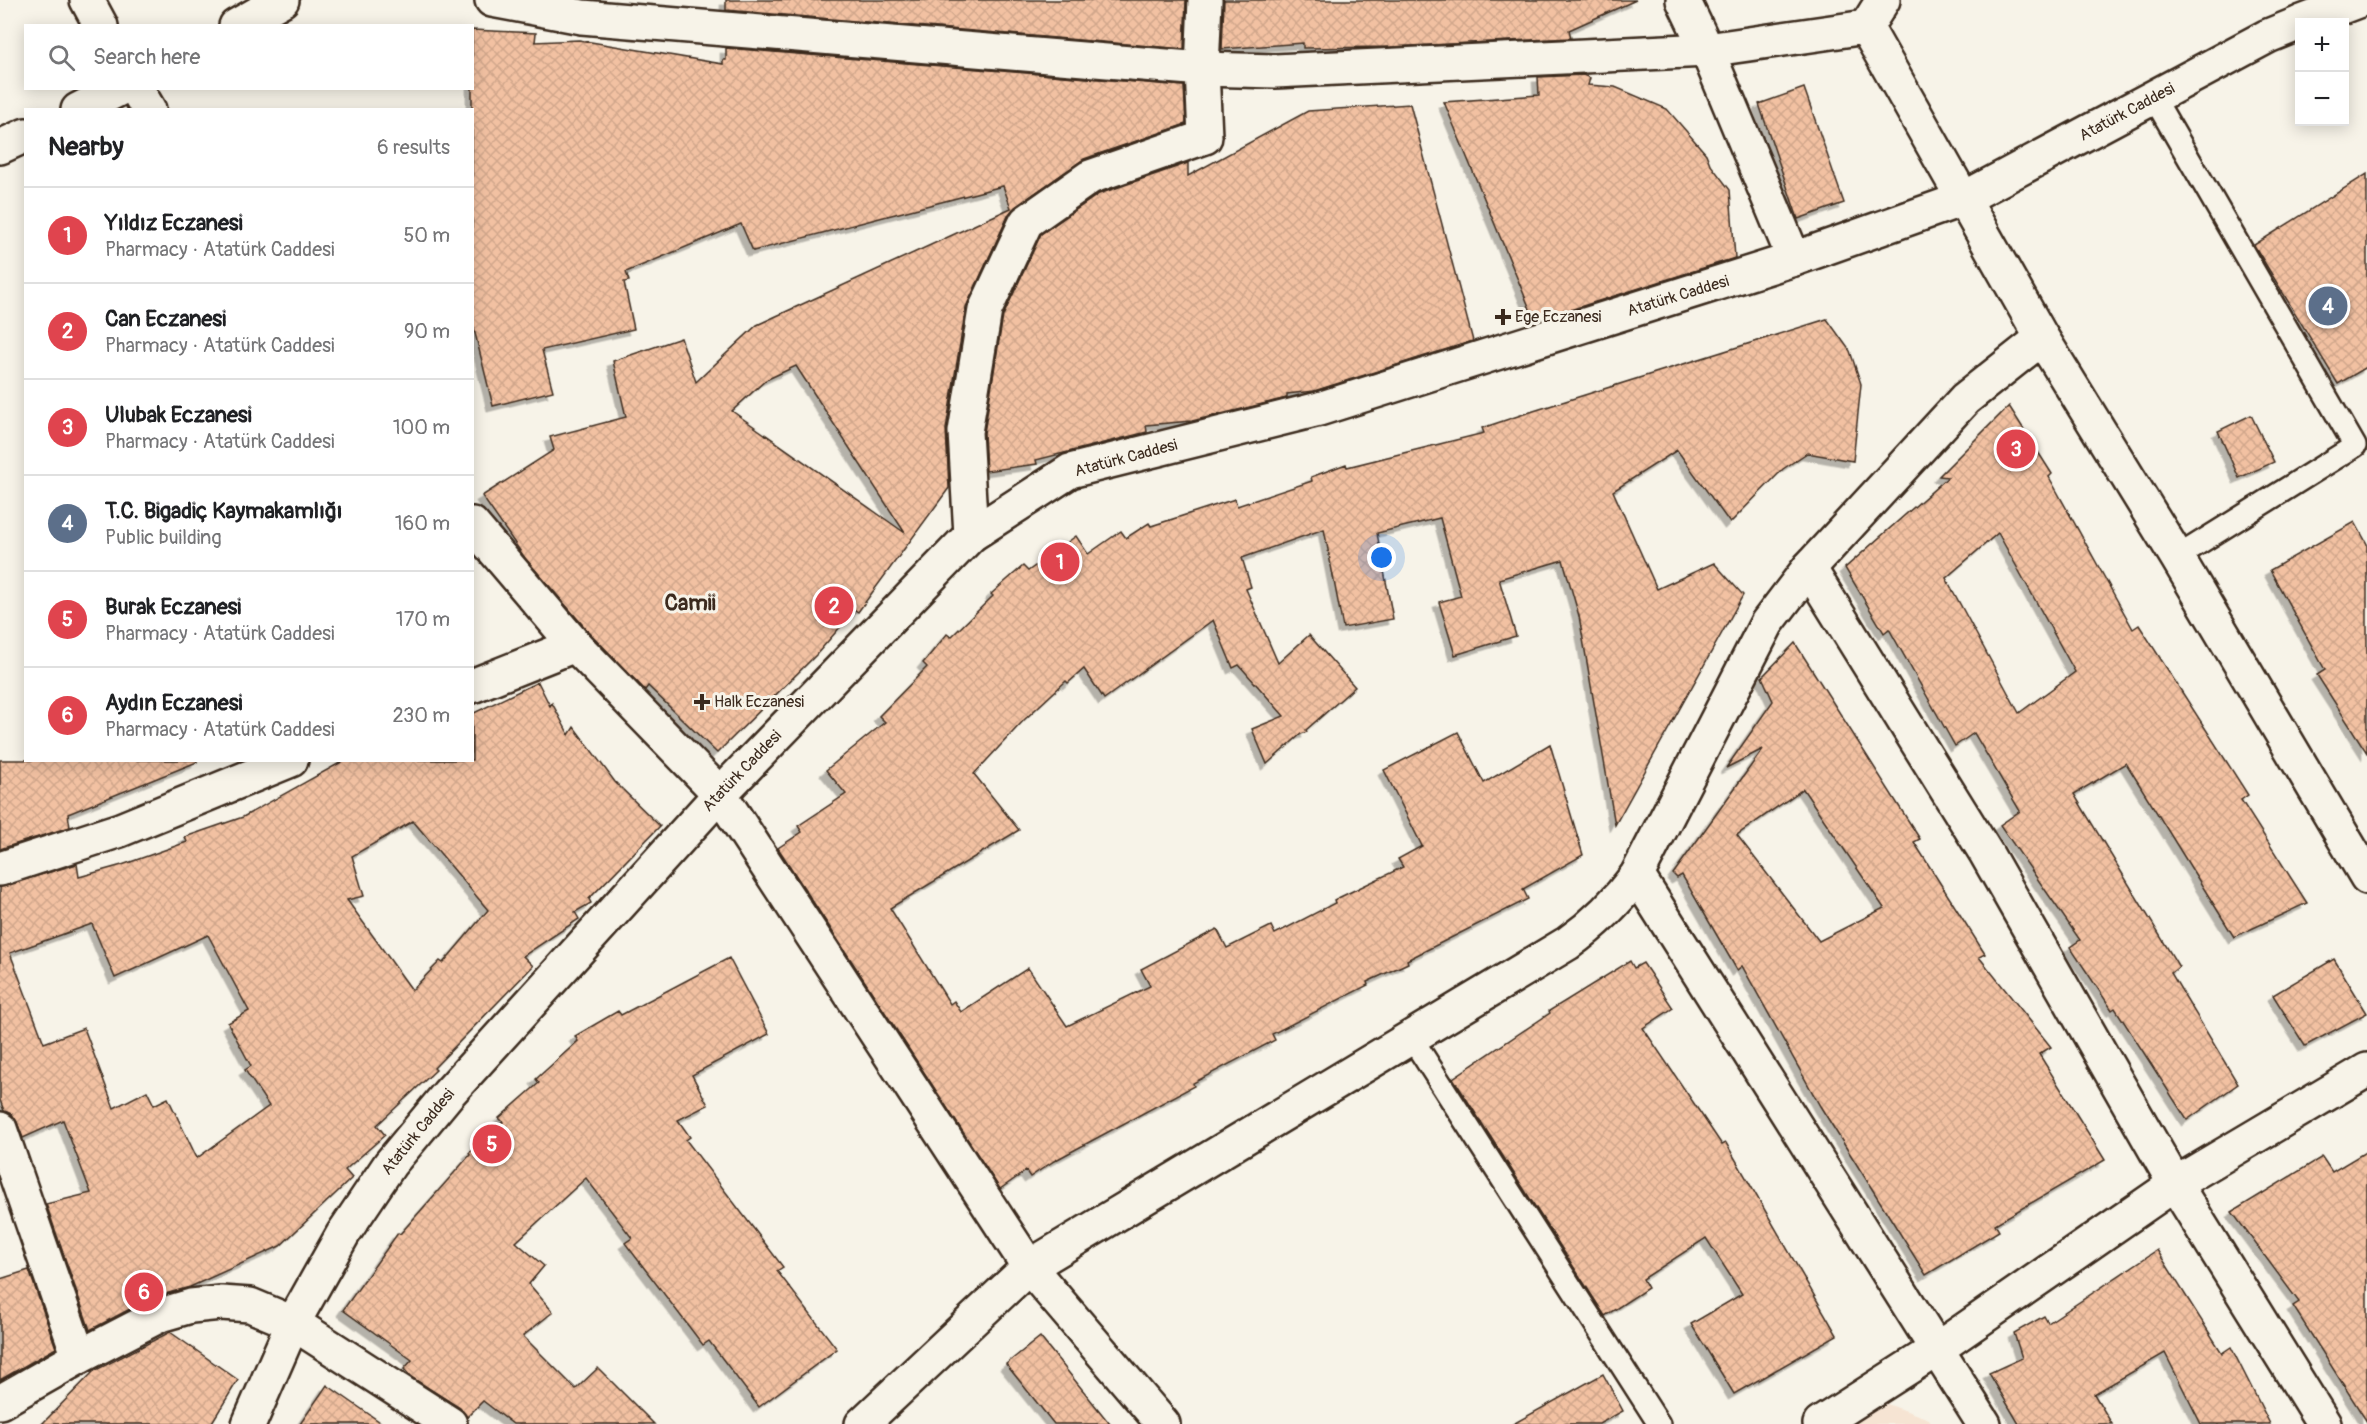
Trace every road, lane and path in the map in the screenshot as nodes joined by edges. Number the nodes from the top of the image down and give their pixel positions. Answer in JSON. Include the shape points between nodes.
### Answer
{"nodes":[{"id":1,"x":87,"y":0,"type":"edge"},
{"id":2,"x":282,"y":0,"type":"edge"},
{"id":3,"x":492,"y":0,"type":"edge"},
{"id":4,"x":1205,"y":0,"type":"edge"},
{"id":5,"x":1683,"y":0,"type":"edge"},
{"id":6,"x":1883,"y":0,"type":"edge"},
{"id":7,"x":2360,"y":0,"type":"edge"},
{"id":8,"x":2314,"y":18,"type":"edge"},
{"id":9,"x":100,"y":24,"type":"edge"},
{"id":10,"x":240,"y":24,"type":"edge"},
{"id":11,"x":2295,"y":25,"type":"edge"},
{"id":12,"x":1866,"y":27,"type":"junction"},
{"id":13,"x":1707,"y":50,"type":"junction"},
{"id":14,"x":1202,"y":69,"type":"junction"},
{"id":15,"x":117,"y":90,"type":"edge"},
{"id":16,"x":137,"y":90,"type":"edge"},
{"id":17,"x":2154,"y":98,"type":"junction"},
{"id":18,"x":82,"y":108,"type":"edge"},
{"id":19,"x":148,"y":108,"type":"edge"},
{"id":20,"x":24,"y":136,"type":"edge"},
{"id":21,"x":0,"y":147,"type":"edge"},
{"id":22,"x":1963,"y":199,"type":"junction"},
{"id":23,"x":1794,"y":260,"type":"junction"},
{"id":24,"x":2042,"y":338,"type":"junction"},
{"id":25,"x":474,"y":526,"type":"edge"},
{"id":26,"x":971,"y":535,"type":"junction"},
{"id":27,"x":2177,"y":556,"type":"junction"},
{"id":28,"x":1809,"y":568,"type":"junction"},
{"id":29,"x":575,"y":645,"type":"junction"},
{"id":30,"x":474,"y":685,"type":"edge"},
{"id":31,"x":286,"y":762,"type":"edge"},
{"id":32,"x":720,"y":794,"type":"junction"},
{"id":33,"x":0,"y":869,"type":"edge"},
{"id":34,"x":1637,"y":875,"type":"junction"},
{"id":35,"x":2367,"y":877,"type":"edge"},
{"id":36,"x":1411,"y":1037,"type":"junction"},
{"id":37,"x":2367,"y":1070,"type":"edge"},
{"id":38,"x":0,"y":1129,"type":"edge"},
{"id":39,"x":2175,"y":1184,"type":"junction"},
{"id":40,"x":1029,"y":1267,"type":"junction"},
{"id":41,"x":294,"y":1323,"type":"junction"},
{"id":42,"x":1937,"y":1349,"type":"junction"},
{"id":43,"x":79,"y":1357,"type":"junction"},
{"id":44,"x":0,"y":1402,"type":"edge"},
{"id":45,"x":249,"y":1424,"type":"edge"},
{"id":46,"x":450,"y":1424,"type":"edge"},
{"id":47,"x":862,"y":1424,"type":"edge"},
{"id":48,"x":1163,"y":1424,"type":"edge"},
{"id":49,"x":1659,"y":1424,"type":"edge"},
{"id":50,"x":1820,"y":1424,"type":"edge"},
{"id":51,"x":1984,"y":1424,"type":"edge"},
{"id":52,"x":2324,"y":1424,"type":"edge"}],
"edges":[{"from":1,"to":9,"type":"street"},
{"from":2,"to":10,"type":"street"},
{"from":3,"to":14,"type":"street","via":[[582,17]]},
{"from":4,"to":14,"type":"street"},
{"from":5,"to":13,"type":"street"},
{"from":6,"to":12,"type":"street"},
{"from":7,"to":8,"type":"street","name":"Atatürk Caddesi"},
{"from":11,"to":17,"type":"street","name":"Atatürk Caddesi"},
{"from":12,"to":13,"type":"street"},
{"from":12,"to":22,"type":"street"},
{"from":13,"to":14,"type":"street","via":[[1275,71]]},
{"from":13,"to":23,"type":"street"},
{"from":14,"to":26,"type":"street","via":[[1205,137],[1090,177],[1026,222],[985,310],[965,432]]},
{"from":15,"to":18,"type":"street"},
{"from":16,"to":19,"type":"street"},
{"from":17,"to":22,"type":"street","name":"Atatürk Caddesi"},
{"from":17,"to":27,"type":"lane","via":[[2355,446]]},
{"from":20,"to":21,"type":"street"},
{"from":22,"to":23,"type":"street","name":"Atatürk Caddesi"},
{"from":22,"to":24,"type":"street"},
{"from":23,"to":26,"type":"street","name":"Atatürk Caddesi","via":[[1319,409],[1070,471]]},
{"from":24,"to":27,"type":"street"},
{"from":24,"to":28,"type":"street","via":[[1965,399]]},
{"from":25,"to":29,"type":"street"},
{"from":26,"to":32,"type":"street","name":"Atatürk Caddesi"},
{"from":27,"to":35,"type":"street"},
{"from":28,"to":34,"type":"street","via":[[1767,624]]},
{"from":28,"to":39,"type":"street","via":[[1986,853]]},
{"from":29,"to":30,"type":"street"},
{"from":29,"to":32,"type":"street"},
{"from":31,"to":33,"type":"street","via":[[120,830]]},
{"from":32,"to":40,"type":"street"},
{"from":32,"to":41,"type":"street","name":"Atatürk Caddesi","via":[[448,1094],[390,1164],[343,1234]]},
{"from":34,"to":36,"type":"street","via":[[1616,903],[1586,931]]},
{"from":34,"to":42,"type":"street"},
{"from":36,"to":40,"type":"street"},
{"from":36,"to":49,"type":"lane"},
{"from":37,"to":39,"type":"street"},
{"from":38,"to":43,"type":"street"},
{"from":39,"to":42,"type":"street"},
{"from":39,"to":52,"type":"street"},
{"from":40,"to":47,"type":"street"},
{"from":40,"to":48,"type":"street"},
{"from":41,"to":43,"type":"street","via":[[250,1305],[191,1306],[160,1315]]},
{"from":41,"to":45,"type":"street","name":"Atatürk Caddesi"},
{"from":41,"to":46,"type":"street"},
{"from":42,"to":50,"type":"street"},
{"from":42,"to":51,"type":"street"},
{"from":43,"to":44,"type":"street"}]}
